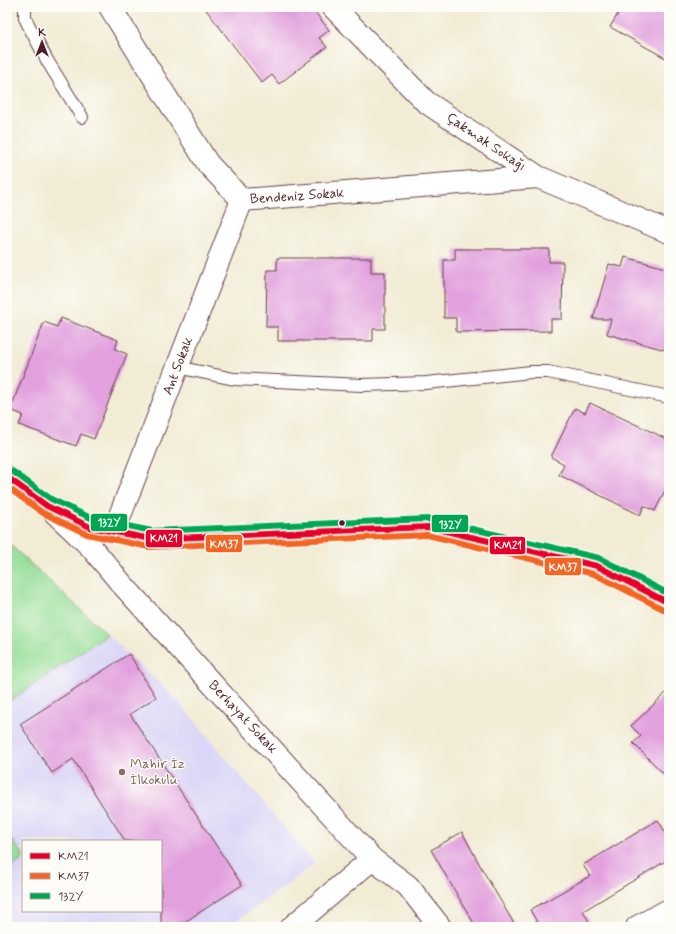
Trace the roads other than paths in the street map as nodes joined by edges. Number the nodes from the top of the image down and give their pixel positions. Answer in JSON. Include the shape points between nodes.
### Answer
{"nodes":[{"id":1,"x":25,"y":7,"type":"edge"},
{"id":2,"x":110,"y":7,"type":"edge"},
{"id":3,"x":333,"y":7,"type":"edge"},
{"id":4,"x":82,"y":117,"type":"dead end"},
{"id":5,"x":538,"y":177,"type":"junction"},
{"id":6,"x":242,"y":200,"type":"junction"},
{"id":7,"x":669,"y":232,"type":"edge"},
{"id":8,"x":177,"y":367,"type":"junction"},
{"id":9,"x":669,"y":396,"type":"edge"},
{"id":10,"x":7,"y":477,"type":"edge"},
{"id":11,"x":47,"y":506,"type":"junction"},
{"id":12,"x":114,"y":531,"type":"junction"},
{"id":13,"x":669,"y":603,"type":"edge"},
{"id":14,"x":372,"y":858,"type":"junction"},
{"id":15,"x":669,"y":910,"type":"edge"},
{"id":16,"x":292,"y":927,"type":"edge"},
{"id":17,"x":440,"y":927,"type":"edge"},
{"id":18,"x":637,"y":927,"type":"edge"}],
"edges":[{"from":1,"to":4,"type":"lane","via":[[25,18],[29,26]]},
{"from":2,"to":6,"type":"street","name":"Bendeniz Sokak","via":[[208,164]]},
{"from":3,"to":5,"type":"street","name":"Çakmak Sokağı","via":[[426,102]]},
{"from":5,"to":6,"type":"street","name":"Bendeniz Sokak"},
{"from":5,"to":7,"type":"street","name":"Çakmak Sokağı"},
{"from":6,"to":8,"type":"street","name":"Ant Sokak"},
{"from":8,"to":9,"type":"lane","via":[[234,379],[362,385],[426,383],[548,372]]},
{"from":8,"to":12,"type":"street","name":"Ant Sokak"},
{"from":10,"to":11,"type":"street"},
{"from":11,"to":12,"type":"street","via":[[90,527]]},
{"from":11,"to":14,"type":"street","name":"Berhayat Sokak","via":[[91,547]]},
{"from":12,"to":13,"type":"street","via":[[151,539],[428,527],[597,566]]},
{"from":14,"to":16,"type":"street"},
{"from":14,"to":17,"type":"street","name":"Berhayat Sokak","via":[[408,886]]},
{"from":15,"to":18,"type":"street"}]}
